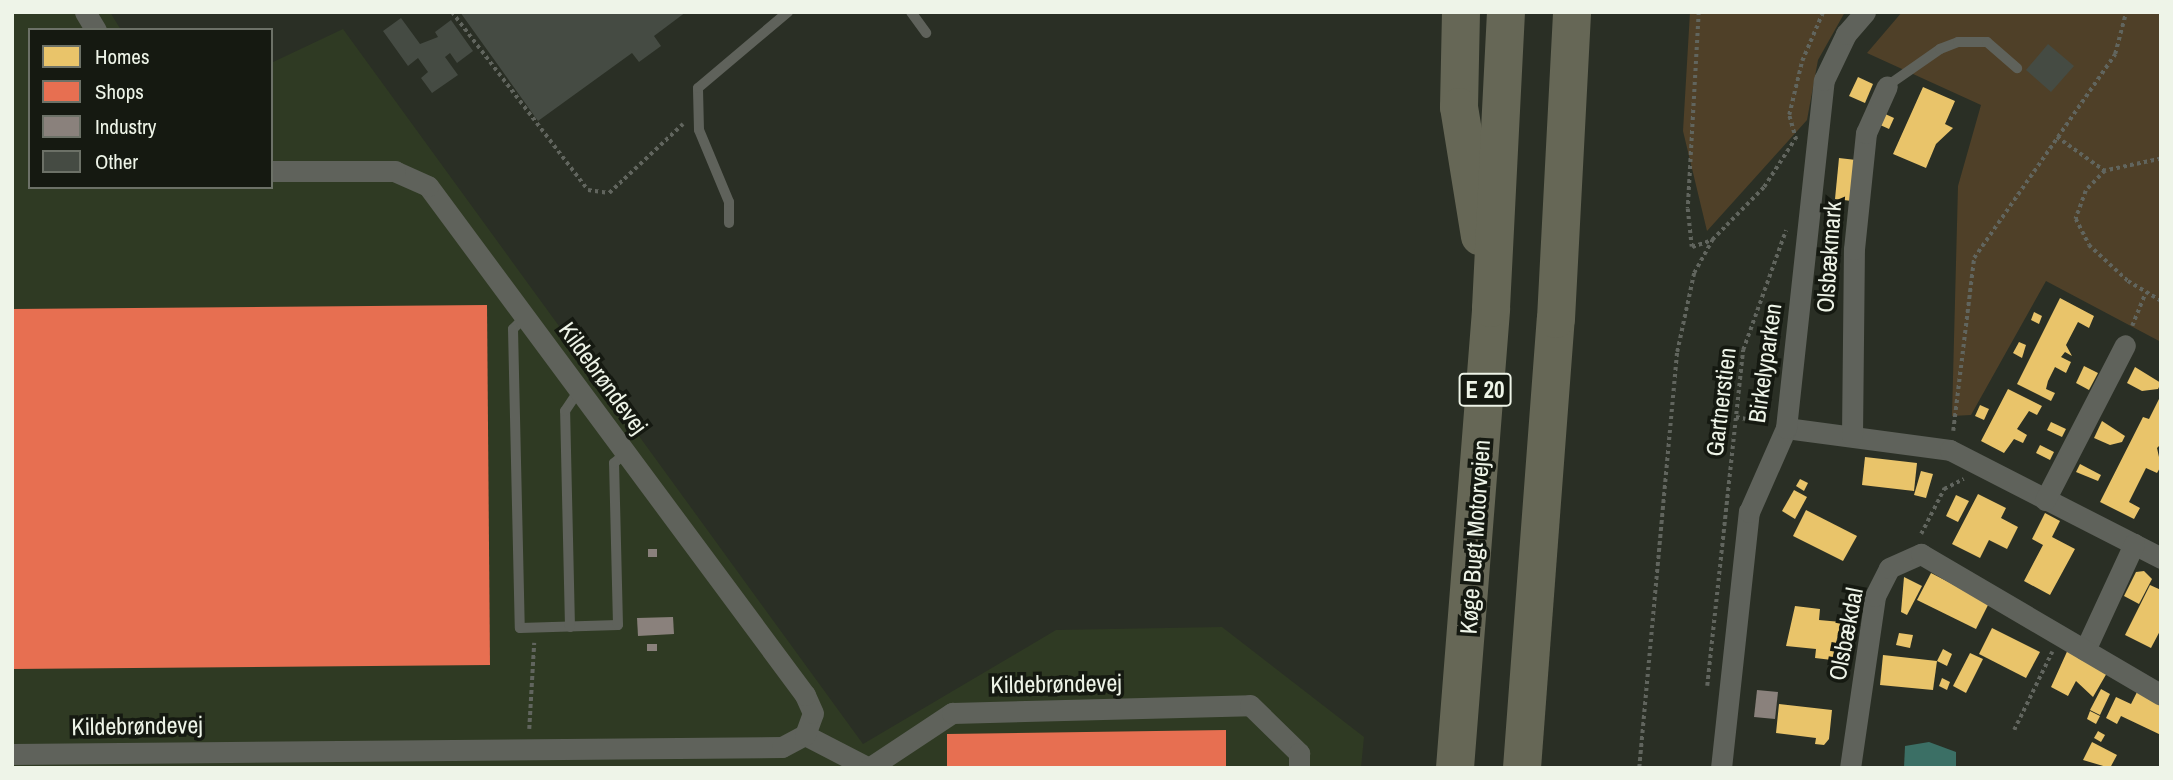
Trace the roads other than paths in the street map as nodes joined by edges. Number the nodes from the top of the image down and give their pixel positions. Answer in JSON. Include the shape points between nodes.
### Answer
{"nodes":[{"id":1,"x":85,"y":12,"type":"edge"},
{"id":2,"x":788,"y":12,"type":"edge"},
{"id":3,"x":911,"y":12,"type":"edge"},
{"id":4,"x":1461,"y":12,"type":"edge"},
{"id":5,"x":1506,"y":12,"type":"edge"},
{"id":6,"x":1572,"y":12,"type":"edge"},
{"id":7,"x":1865,"y":12,"type":"edge"},
{"id":8,"x":95,"y":28,"type":"edge"},
{"id":9,"x":926,"y":33,"type":"dead end"},
{"id":10,"x":2017,"y":68,"type":"dead end"},
{"id":11,"x":1887,"y":86,"type":"joint"},
{"id":12,"x":273,"y":171,"type":"edge"},
{"id":13,"x":729,"y":223,"type":"dead end"},
{"id":14,"x":1491,"y":308,"type":"junction"},
{"id":15,"x":525,"y":317,"type":"junction"},
{"id":16,"x":2125,"y":345,"type":"road end"},
{"id":17,"x":579,"y":390,"type":"junction"},
{"id":18,"x":1786,"y":427,"type":"junction"},
{"id":19,"x":1852,"y":436,"type":"junction"},
{"id":20,"x":626,"y":453,"type":"junction"},
{"id":21,"x":2045,"y":500,"type":"junction"},
{"id":22,"x":2134,"y":544,"type":"junction"},
{"id":23,"x":2161,"y":558,"type":"edge"},
{"id":24,"x":570,"y":626,"type":"junction"},
{"id":25,"x":2085,"y":650,"type":"junction"},
{"id":26,"x":2161,"y":695,"type":"edge"},
{"id":27,"x":805,"y":735,"type":"junction"},
{"id":28,"x":12,"y":754,"type":"edge"},
{"id":29,"x":1299,"y":768,"type":"edge"},
{"id":30,"x":1455,"y":768,"type":"edge"},
{"id":31,"x":1522,"y":768,"type":"edge"},
{"id":32,"x":1721,"y":768,"type":"edge"},
{"id":33,"x":1850,"y":768,"type":"edge"}],
"edges":[{"from":1,"to":8,"type":"street"},
{"from":2,"to":13,"type":"lane","via":[[698,88],[699,130],[729,202]]},
{"from":3,"to":9,"type":"lane"},
{"from":4,"to":14,"type":"highway","via":[[1459,107]]},
{"from":5,"to":14,"type":"highway","name":"Køge Bugt Motorvejen","number":"E 20"},
{"from":6,"to":31,"type":"highway","via":[[1555,333]]},
{"from":7,"to":18,"type":"street","name":"Birkelyparken","via":[[1846,34],[1824,80]]},
{"from":10,"to":11,"type":"lane","via":[[1987,42],[1958,42],[1940,49]]},
{"from":11,"to":19,"type":"street","name":"Olsbækmark","via":[[1866,133],[1854,249]]},
{"from":12,"to":15,"type":"street","name":"Kildebrøndevej","via":[[395,171],[412,175],[428,186]]},
{"from":14,"to":30,"type":"highway","name":"Køge Bugt Motorvejen","number":"E 20"},
{"from":15,"to":17,"type":"street","name":"Kildebrøndevej"},
{"from":15,"to":24,"type":"lane","via":[[513,329],[520,628]]},
{"from":16,"to":21,"type":"street"},
{"from":17,"to":20,"type":"street","name":"Kildebrøndevej"},
{"from":17,"to":24,"type":"lane","via":[[565,411]]},
{"from":18,"to":19,"type":"street"},
{"from":18,"to":32,"type":"street","name":"Birkelyparken","via":[[1749,512]]},
{"from":19,"to":21,"type":"street","via":[[1951,450]]},
{"from":20,"to":24,"type":"lane","via":[[614,463],[618,625]]},
{"from":20,"to":27,"type":"street","name":"Kildebrøndevej","via":[[805,695],[813,713]]},
{"from":21,"to":22,"type":"street"},
{"from":22,"to":23,"type":"street"},
{"from":22,"to":25,"type":"street"},
{"from":25,"to":26,"type":"street"},
{"from":25,"to":33,"type":"street","name":"Olsbækdal","via":[[1921,554],[1889,568],[1875,596]]},
{"from":27,"to":28,"type":"street","name":"Kildebrøndevej","via":[[782,747]]},
{"from":27,"to":29,"type":"street","name":"Kildebrøndevej","via":[[869,768],[952,713],[1250,705],[1299,753]]}]}
